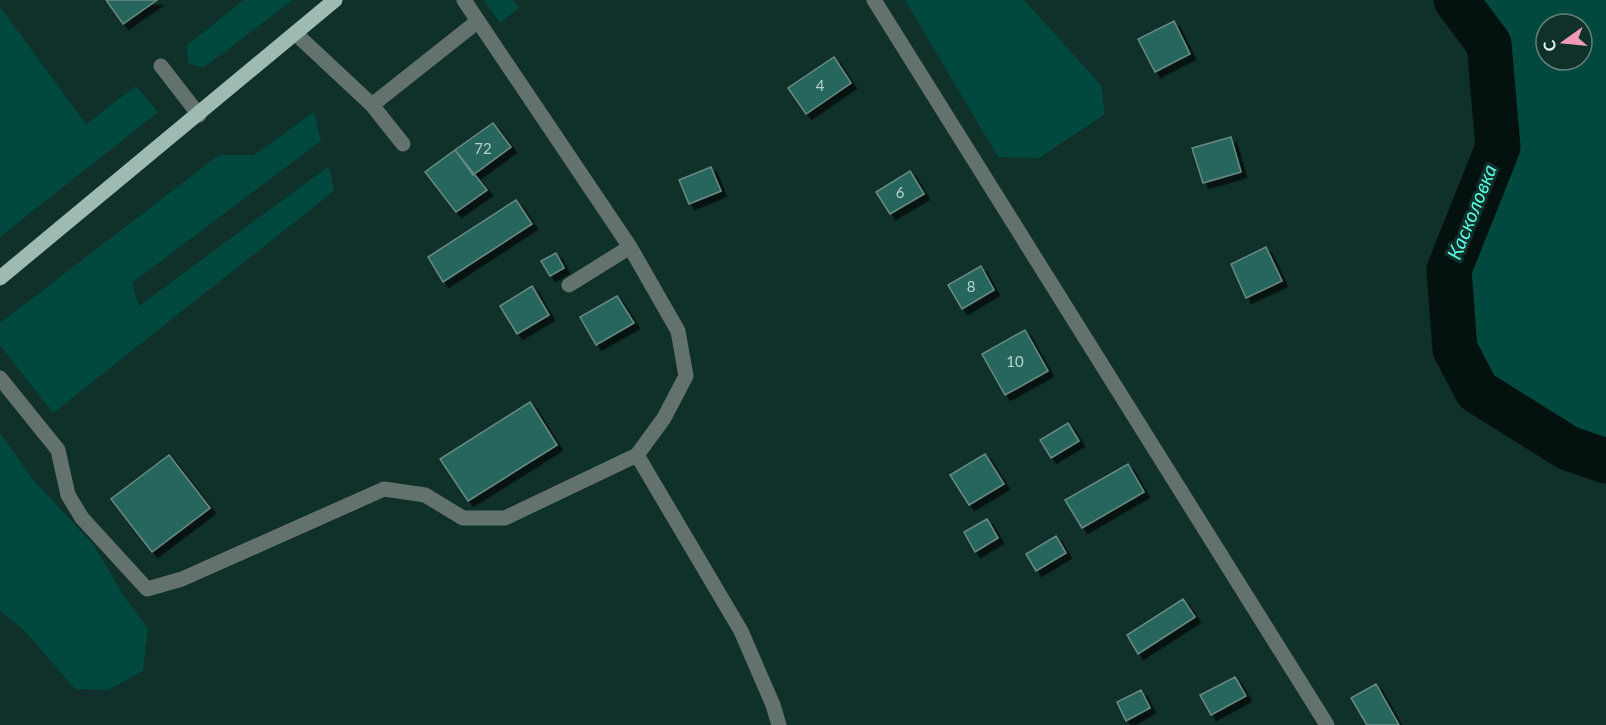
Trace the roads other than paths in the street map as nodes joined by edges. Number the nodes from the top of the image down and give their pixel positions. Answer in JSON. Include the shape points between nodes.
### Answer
{"nodes":[{"id":1,"x":335,"y":0,"type":"edge"},
{"id":2,"x":464,"y":0,"type":"edge"},
{"id":3,"x":874,"y":0,"type":"edge"},
{"id":4,"x":478,"y":21,"type":"junction"},
{"id":5,"x":295,"y":33,"type":"junction"},
{"id":6,"x":161,"y":66,"type":"dead end"},
{"id":7,"x":372,"y":105,"type":"junction"},
{"id":8,"x":199,"y":115,"type":"junction"},
{"id":9,"x":403,"y":144,"type":"dead end"},
{"id":10,"x":630,"y":248,"type":"junction"},
{"id":11,"x":0,"y":278,"type":"edge"},
{"id":12,"x":570,"y":285,"type":"dead end"},
{"id":13,"x":0,"y":378,"type":"edge"},
{"id":14,"x":637,"y":455,"type":"junction"},
{"id":15,"x":779,"y":725,"type":"edge"},
{"id":16,"x":1327,"y":725,"type":"edge"}],
"edges":[{"from":1,"to":5,"type":"main road"},
{"from":2,"to":4,"type":"street"},
{"from":3,"to":16,"type":"street"},
{"from":4,"to":7,"type":"street"},
{"from":4,"to":10,"type":"street"},
{"from":5,"to":7,"type":"street"},
{"from":5,"to":8,"type":"main road"},
{"from":6,"to":8,"type":"street"},
{"from":7,"to":9,"type":"street"},
{"from":8,"to":11,"type":"main road"},
{"from":10,"to":12,"type":"street"},
{"from":10,"to":14,"type":"street","via":[[678,331],[686,376],[664,418]]},
{"from":13,"to":14,"type":"street","via":[[58,450],[68,495],[82,518],[147,589],[182,579],[384,489],[425,495],[463,518],[505,518]]},
{"from":14,"to":15,"type":"street","via":[[741,631]]}]}
